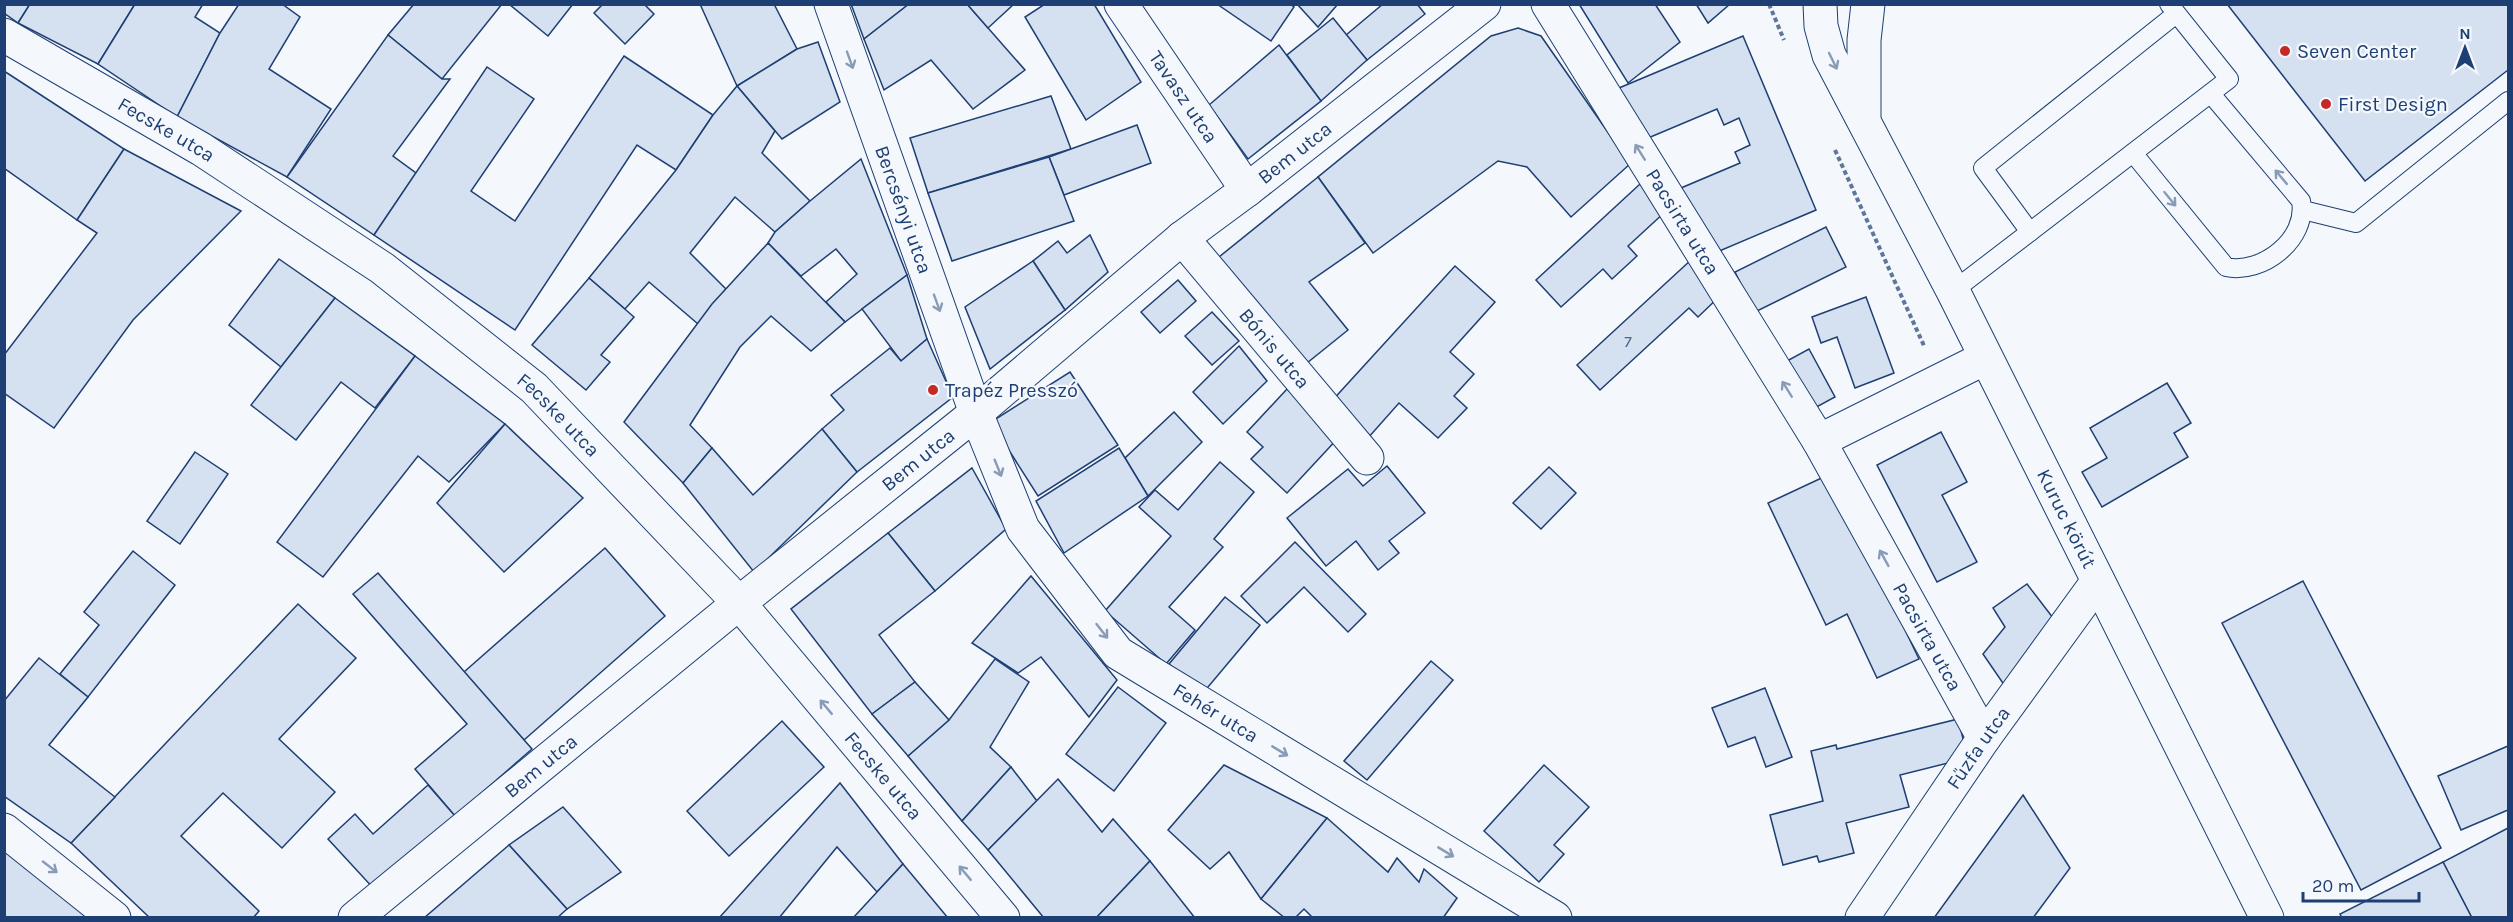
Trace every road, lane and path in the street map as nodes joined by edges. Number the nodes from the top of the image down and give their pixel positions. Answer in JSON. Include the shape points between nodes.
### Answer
{"nodes":[{"id":1,"x":831,"y":4,"type":"edge"},
{"id":2,"x":1121,"y":4,"type":"edge"},
{"id":3,"x":1484,"y":4,"type":"edge"},
{"id":4,"x":1548,"y":4,"type":"edge"},
{"id":5,"x":1769,"y":4,"type":"edge"},
{"id":6,"x":1820,"y":4,"type":"edge"},
{"id":7,"x":1868,"y":4,"type":"edge"},
{"id":8,"x":2173,"y":9,"type":"edge"},
{"id":9,"x":4,"y":35,"type":"edge"},
{"id":10,"x":1787,"y":45,"type":"dead end"},
{"id":11,"x":2211,"y":94,"type":"junction"},
{"id":12,"x":2508,"y":101,"type":"edge"},
{"id":13,"x":1864,"y":120,"type":"junction"},
{"id":14,"x":1831,"y":142,"type":"dead end"},
{"id":15,"x":2133,"y":153,"type":"junction"},
{"id":16,"x":1247,"y":190,"type":"junction"},
{"id":17,"x":2303,"y":210,"type":"junction"},
{"id":18,"x":2030,"y":232,"type":"junction"},
{"id":19,"x":1182,"y":238,"type":"junction"},
{"id":20,"x":1953,"y":291,"type":"junction"},
{"id":21,"x":1985,"y":358,"type":"junction"},
{"id":22,"x":1940,"y":380,"type":"junction"},
{"id":23,"x":976,"y":413,"type":"junction"},
{"id":24,"x":1819,"y":441,"type":"junction"},
{"id":25,"x":1367,"y":458,"type":"dead end"},
{"id":26,"x":2098,"y":581,"type":"junction"},
{"id":27,"x":739,"y":603,"type":"junction"},
{"id":28,"x":1984,"y":738,"type":"junction"},
{"id":29,"x":4,"y":830,"type":"edge"},
{"id":30,"x":114,"y":918,"type":"edge"},
{"id":31,"x":355,"y":918,"type":"edge"},
{"id":32,"x":1003,"y":918,"type":"edge"},
{"id":33,"x":1554,"y":918,"type":"edge"},
{"id":34,"x":1862,"y":918,"type":"edge"},
{"id":35,"x":2267,"y":918,"type":"edge"}],
"edges":[{"from":1,"to":23,"type":"street","name":"Bercsényi utca","one_way":true},
{"from":2,"to":16,"type":"street","name":"Tavasz utca"},
{"from":3,"to":16,"type":"street","name":"Bem utca"},
{"from":24,"to":4,"type":"street","name":"Pacsirta utca","one_way":true},
{"from":5,"to":10,"type":"path"},
{"from":6,"to":13,"type":"street","name":"Kuruc körút","one_way":true,"via":[[1829,55]]},
{"from":7,"to":13,"type":"street","name":"Kuruc körút"},
{"from":8,"to":11,"type":"lane","via":[[2229,80]]},
{"from":8,"to":18,"type":"lane","via":[[1983,168]]},
{"from":9,"to":27,"type":"street","name":"Fecske utca","via":[[201,149],[382,268],[534,388]]},
{"from":11,"to":15,"type":"lane"},
{"from":17,"to":11,"type":"lane","one_way":true,"via":[[2301,201]]},
{"from":12,"to":17,"type":"lane","via":[[2356,223]]},
{"from":13,"to":20,"type":"street","name":"Kuruc körút"},
{"from":14,"to":22,"type":"path"},
{"from":15,"to":17,"type":"lane","one_way":true,"via":[[2226,267],[2246,269],[2265,262],[2295,235]]},
{"from":15,"to":18,"type":"lane"},
{"from":16,"to":19,"type":"street","name":"Bem utca"},
{"from":18,"to":20,"type":"lane"},
{"from":19,"to":23,"type":"street","name":"Bem utca"},
{"from":19,"to":25,"type":"street","name":"Bónis utca"},
{"from":20,"to":21,"type":"street","name":"Kuruc körút"},
{"from":21,"to":22,"type":"street"},
{"from":21,"to":26,"type":"street","name":"Kuruc körút"},
{"from":22,"to":24,"type":"street"},
{"from":23,"to":27,"type":"street","name":"Bem utca"},
{"from":23,"to":33,"type":"street","name":"Fehér utca","one_way":true,"via":[[1023,529],[1118,653]]},
{"from":28,"to":24,"type":"street","name":"Pacsirta utca","one_way":true},
{"from":26,"to":28,"type":"street","name":"Fűzfa utca"},
{"from":26,"to":35,"type":"street","name":"Kuruc körút"},
{"from":27,"to":31,"type":"street","name":"Bem utca"},
{"from":32,"to":27,"type":"street","name":"Fecske utca","one_way":true},
{"from":28,"to":34,"type":"street","name":"Fűzfa utca"},
{"from":29,"to":30,"type":"street","one_way":true}]}
